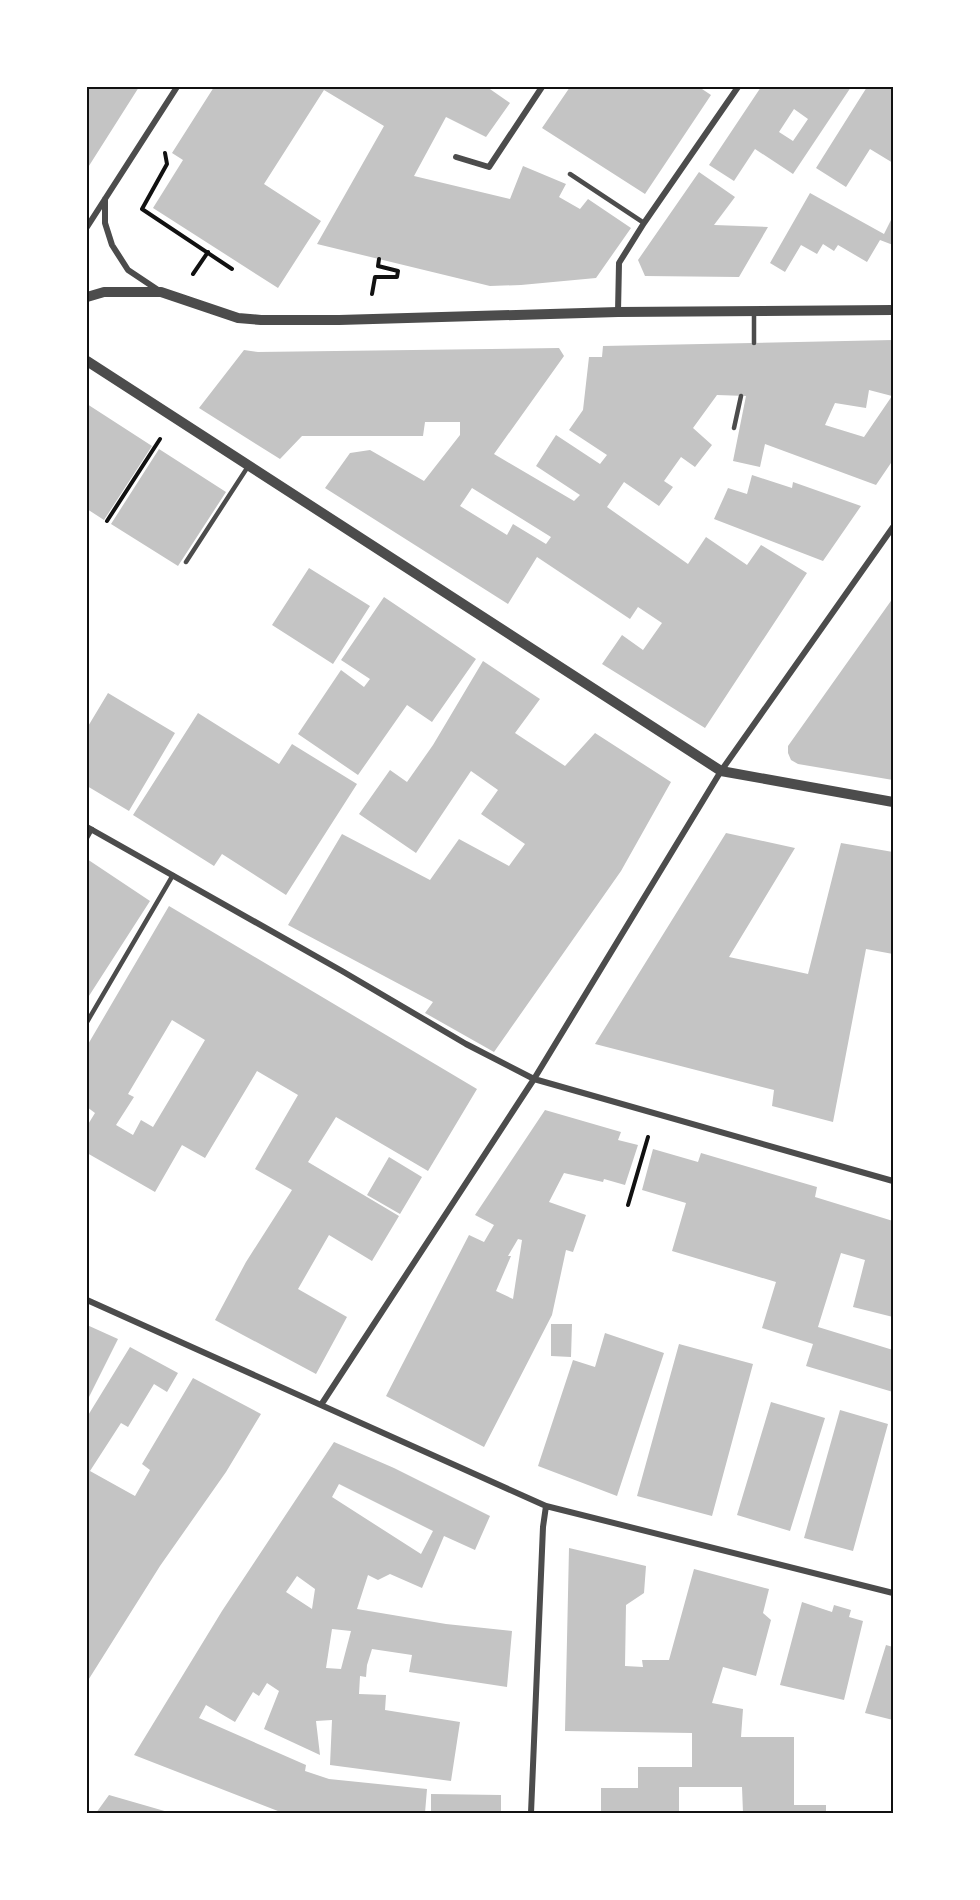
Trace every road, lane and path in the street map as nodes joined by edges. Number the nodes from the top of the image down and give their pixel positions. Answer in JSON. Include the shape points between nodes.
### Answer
{"nodes":[{"id":1,"x":177,"y":87,"type":"edge"},
{"id":2,"x":542,"y":87,"type":"edge"},
{"id":3,"x":738,"y":87,"type":"edge"},
{"id":4,"x":158,"y":117,"type":"junction"},
{"id":5,"x":456,"y":157,"type":"dead end"},
{"id":6,"x":570,"y":174,"type":"dead end"},
{"id":7,"x":105,"y":199,"type":"junction"},
{"id":8,"x":644,"y":223,"type":"junction"},
{"id":9,"x":87,"y":227,"type":"edge"},
{"id":10,"x":208,"y":252,"type":"junction"},
{"id":11,"x":380,"y":259,"type":"dead end"},
{"id":12,"x":232,"y":269,"type":"dead end"},
{"id":13,"x":193,"y":274,"type":"dead end"},
{"id":14,"x":161,"y":292,"type":"junction"},
{"id":15,"x":372,"y":294,"type":"dead end"},
{"id":16,"x":87,"y":297,"type":"edge"},
{"id":17,"x":754,"y":310,"type":"junction"},
{"id":18,"x":893,"y":310,"type":"edge"},
{"id":19,"x":618,"y":312,"type":"junction"},
{"id":20,"x":754,"y":344,"type":"dead end"},
{"id":21,"x":87,"y":362,"type":"edge"},
{"id":22,"x":741,"y":396,"type":"dead end"},
{"id":23,"x":734,"y":428,"type":"dead end"},
{"id":24,"x":161,"y":436,"type":"dead end"},
{"id":25,"x":249,"y":465,"type":"junction"},
{"id":26,"x":107,"y":521,"type":"dead end"},
{"id":27,"x":893,"y":527,"type":"edge"},
{"id":28,"x":186,"y":562,"type":"dead end"},
{"id":29,"x":721,"y":771,"type":"junction"},
{"id":30,"x":893,"y":802,"type":"edge"},
{"id":31,"x":89,"y":828,"type":"edge"},
{"id":32,"x":87,"y":838,"type":"edge"},
{"id":33,"x":173,"y":875,"type":"junction"},
{"id":34,"x":87,"y":1022,"type":"edge"},
{"id":35,"x":534,"y":1079,"type":"junction"},
{"id":36,"x":655,"y":1113,"type":"junction"},
{"id":37,"x":893,"y":1181,"type":"edge"},
{"id":38,"x":628,"y":1205,"type":"dead end"},
{"id":39,"x":87,"y":1300,"type":"edge"},
{"id":40,"x":321,"y":1405,"type":"junction"},
{"id":41,"x":546,"y":1506,"type":"junction"},
{"id":42,"x":893,"y":1593,"type":"edge"},
{"id":43,"x":531,"y":1813,"type":"edge"}],
"edges":[{"from":1,"to":4,"type":"street"},
{"from":2,"to":5,"type":"street","via":[[489,167]]},
{"from":3,"to":8,"type":"street"},
{"from":4,"to":7,"type":"street"},
{"from":4,"to":10,"type":"path","via":[[167,164],[142,209]]},
{"from":6,"to":8,"type":"lane"},
{"from":7,"to":9,"type":"street"},
{"from":7,"to":14,"type":"street","via":[[105,223],[112,245],[128,270]]},
{"from":8,"to":19,"type":"street","via":[[619,263]]},
{"from":10,"to":12,"type":"path"},
{"from":10,"to":13,"type":"path"},
{"from":11,"to":15,"type":"path","via":[[378,266],[398,271],[397,277],[375,277]]},
{"from":14,"to":16,"type":"street","via":[[104,292]]},
{"from":14,"to":19,"type":"street","via":[[238,318],[261,320]]},
{"from":17,"to":18,"type":"street"},
{"from":17,"to":19,"type":"street"},
{"from":17,"to":20,"type":"lane"},
{"from":21,"to":25,"type":"street"},
{"from":22,"to":23,"type":"lane"},
{"from":24,"to":26,"type":"path"},
{"from":25,"to":28,"type":"lane"},
{"from":25,"to":29,"type":"street"},
{"from":27,"to":29,"type":"street"},
{"from":29,"to":30,"type":"street"},
{"from":29,"to":35,"type":"street"},
{"from":31,"to":32,"type":"lane"},
{"from":31,"to":33,"type":"street"},
{"from":33,"to":34,"type":"lane"},
{"from":33,"to":35,"type":"street"},
{"from":35,"to":36,"type":"street"},
{"from":35,"to":40,"type":"street"},
{"from":36,"to":37,"type":"street"},
{"from":36,"to":38,"type":"path"},
{"from":39,"to":40,"type":"street"},
{"from":40,"to":41,"type":"street"},
{"from":41,"to":42,"type":"street"},
{"from":41,"to":43,"type":"street"}]}
